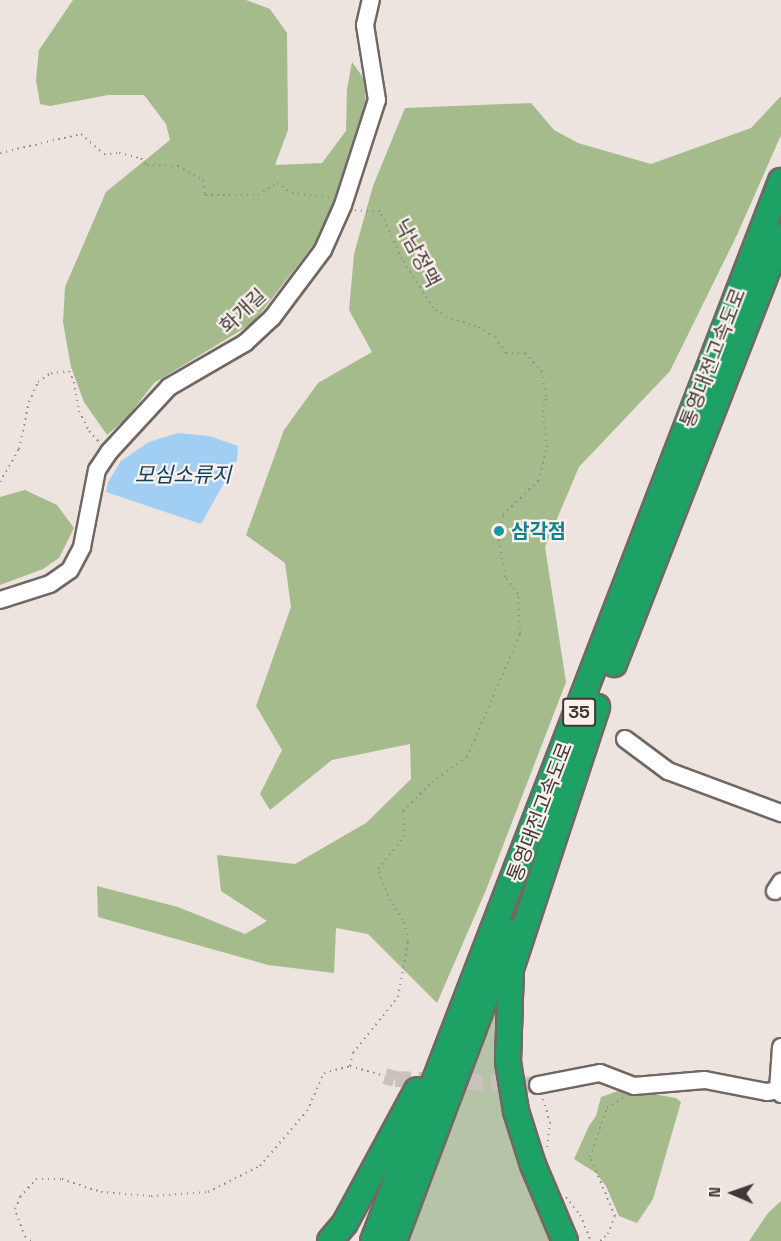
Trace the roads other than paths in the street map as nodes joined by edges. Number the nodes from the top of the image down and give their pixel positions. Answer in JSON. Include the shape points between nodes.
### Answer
{"nodes":[{"id":1,"x":371,"y":0,"type":"edge"},
{"id":2,"x":781,"y":181,"type":"edge"},
{"id":3,"x":781,"y":236,"type":"edge"},
{"id":4,"x":0,"y":600,"type":"edge"},
{"id":5,"x":597,"y":707,"type":"junction"},
{"id":6,"x":625,"y":739,"type":"dead end"},
{"id":7,"x":781,"y":813,"type":"edge"},
{"id":8,"x":480,"y":964,"type":"junction"},
{"id":9,"x":781,"y":1047,"type":"edge"},
{"id":10,"x":538,"y":1085,"type":"tunnel mouth"},
{"id":11,"x":779,"y":1092,"type":"edge"},
{"id":12,"x":330,"y":1241,"type":"edge"},
{"id":13,"x":374,"y":1241,"type":"edge"},
{"id":14,"x":394,"y":1241,"type":"edge"},
{"id":15,"x":566,"y":1241,"type":"edge"}],
"edges":[{"from":1,"to":4,"type":"street","name":"화개길","via":[[365,24],[377,100],[343,205],[323,250],[272,318],[245,343],[169,387],[109,452],[97,470],[82,547],[70,570],[50,584]]},
{"from":2,"to":8,"type":"highway","name":"통영대전고속도로","number":"35"},
{"from":3,"to":5,"type":"highway","name":"통영대전고속도로","number":"35"},
{"from":5,"to":14,"type":"highway","name":"통영대전고속도로","number":"35"},
{"from":5,"to":15,"type":"highway","via":[[512,969],[509,1011],[508,1062],[516,1111],[533,1164]]},
{"from":6,"to":7,"type":"street","via":[[668,771]]},
{"from":8,"to":12,"type":"highway","via":[[396,1131],[345,1223]]},
{"from":8,"to":13,"type":"highway","name":"통영대전고속도로","number":"35"},
{"from":9,"to":11,"type":"street"},
{"from":10,"to":11,"type":"street","via":[[600,1073],[634,1086],[705,1080]]}]}
